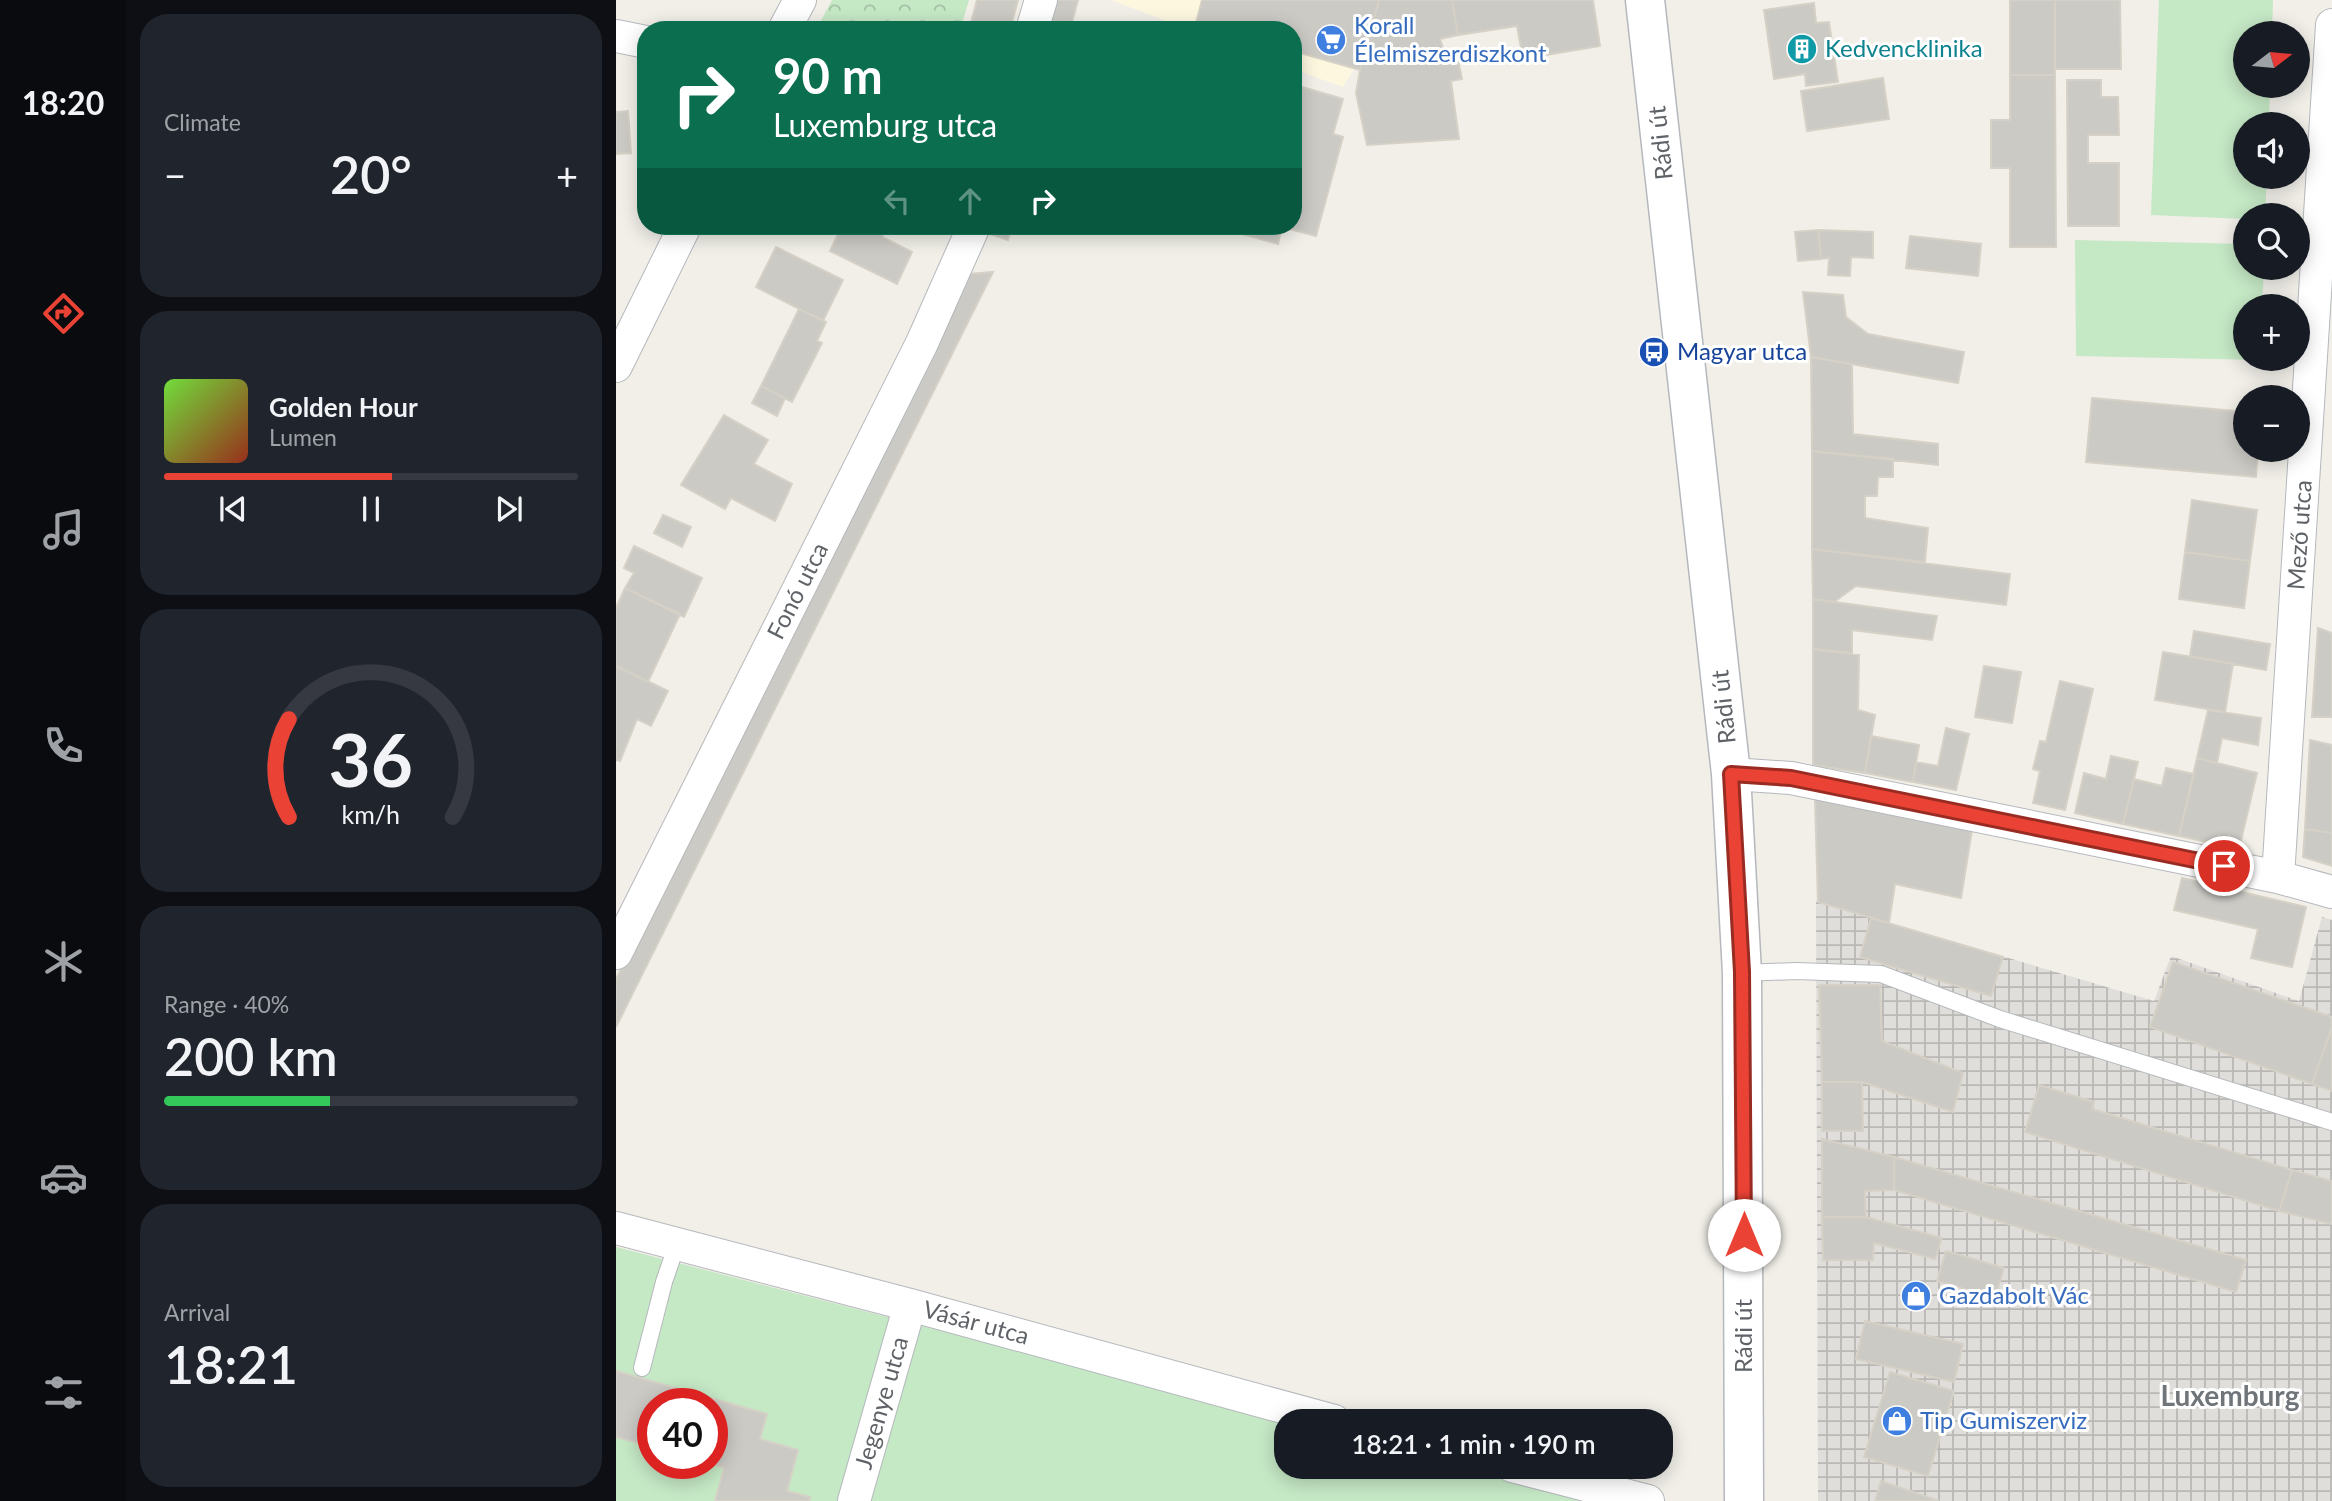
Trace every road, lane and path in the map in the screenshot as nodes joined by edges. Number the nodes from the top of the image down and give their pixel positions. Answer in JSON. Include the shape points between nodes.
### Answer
{"nodes":[{"id":1,"x":800,"y":0,"type":"edge"},
{"id":2,"x":1041,"y":0,"type":"edge"},
{"id":3,"x":1645,"y":0,"type":"edge"},
{"id":4,"x":789,"y":21,"type":"edge"},
{"id":5,"x":1035,"y":21,"type":"edge"},
{"id":6,"x":2332,"y":25,"type":"edge"},
{"id":7,"x":616,"y":36,"type":"edge"},
{"id":8,"x":637,"y":40,"type":"edge"},
{"id":9,"x":681,"y":235,"type":"edge"},
{"id":10,"x":969,"y":235,"type":"edge"},
{"id":11,"x":616,"y":366,"type":"edge"},
{"id":12,"x":1731,"y":774,"type":"junction"},
{"id":13,"x":2278,"y":877,"type":"junction"},
{"id":14,"x":2332,"y":892,"type":"edge"},
{"id":15,"x":616,"y":953,"type":"edge"},
{"id":16,"x":1742,"y":972,"type":"junction"},
{"id":17,"x":2332,"y":1122,"type":"edge"},
{"id":18,"x":616,"y":1228,"type":"edge"},
{"id":19,"x":677,"y":1244,"type":"junction"},
{"id":20,"x":910,"y":1305,"type":"junction"},
{"id":21,"x":642,"y":1368,"type":"dead end"},
{"id":22,"x":1290,"y":1409,"type":"edge"},
{"id":23,"x":1563,"y":1479,"type":"edge"},
{"id":24,"x":854,"y":1501,"type":"edge"},
{"id":25,"x":1648,"y":1501,"type":"edge"},
{"id":26,"x":1744,"y":1501,"type":"edge"}],
"edges":[{"from":1,"to":4,"type":"street"},
{"from":2,"to":5,"type":"street"},
{"from":3,"to":12,"type":"street","name":"Rádi út"},
{"from":6,"to":13,"type":"street","name":"Mező utca"},
{"from":7,"to":8,"type":"street"},
{"from":9,"to":11,"type":"street"},
{"from":10,"to":15,"type":"street","name":"Fonó utca","via":[[922,343]]},
{"from":12,"to":13,"type":"street","via":[[1791,778]]},
{"from":12,"to":16,"type":"street","name":"Rádi út"},
{"from":13,"to":14,"type":"street"},
{"from":16,"to":17,"type":"lane","via":[[1881,975],[2000,1019]]},
{"from":16,"to":26,"type":"street","name":"Rádi út"},
{"from":18,"to":19,"type":"street","name":"Vásár utca"},
{"from":19,"to":20,"type":"street","name":"Vásár utca"},
{"from":19,"to":21,"type":"lane"},
{"from":20,"to":22,"type":"street","name":"Vásár utca"},
{"from":20,"to":24,"type":"street","name":"Jegenye utca"},
{"from":23,"to":25,"type":"street"}]}
